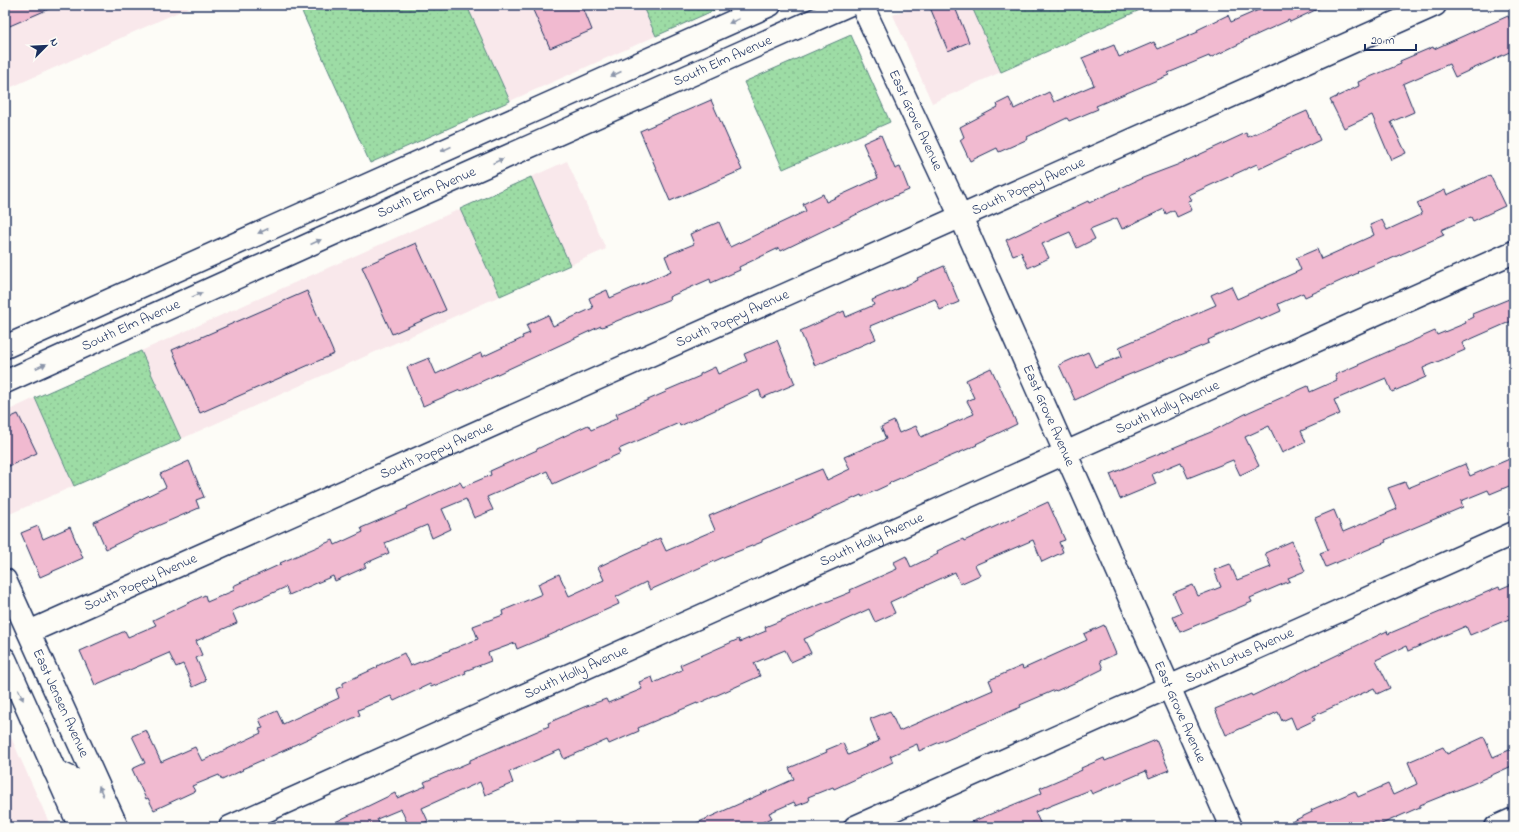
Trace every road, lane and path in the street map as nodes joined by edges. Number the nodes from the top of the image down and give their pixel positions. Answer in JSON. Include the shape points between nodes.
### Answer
{"nodes":[{"id":1,"x":770,"y":5,"type":"edge"},
{"id":2,"x":848,"y":5,"type":"edge"},
{"id":3,"x":862,"y":5,"type":"edge"},
{"id":4,"x":1435,"y":5,"type":"edge"},
{"id":5,"x":961,"y":218,"type":"junction"},
{"id":6,"x":1514,"y":252,"type":"edge"},
{"id":7,"x":5,"y":347,"type":"edge"},
{"id":8,"x":5,"y":382,"type":"edge"},
{"id":9,"x":1066,"y":453,"type":"junction"},
{"id":10,"x":1514,"y":533,"type":"edge"},
{"id":11,"x":5,"y":580,"type":"edge"},
{"id":12,"x":29,"y":632,"type":"junction"},
{"id":13,"x":5,"y":659,"type":"edge"},
{"id":14,"x":1170,"y":687,"type":"junction"},
{"id":15,"x":54,"y":770,"type":"junction"},
{"id":16,"x":1514,"y":819,"type":"edge"},
{"id":17,"x":80,"y":827,"type":"edge"},
{"id":18,"x":102,"y":827,"type":"edge"},
{"id":19,"x":117,"y":827,"type":"edge"},
{"id":20,"x":230,"y":827,"type":"edge"},
{"id":21,"x":855,"y":827,"type":"edge"},
{"id":22,"x":1232,"y":827,"type":"edge"},
{"id":23,"x":1496,"y":827,"type":"edge"}],
"edges":[{"from":1,"to":7,"type":"street","one_way":true},
{"from":8,"to":2,"type":"street","name":"South Elm Avenue","one_way":true},
{"from":3,"to":5,"type":"street","name":"East Grove Avenue"},
{"from":4,"to":5,"type":"street","name":"South Poppy Avenue"},
{"from":5,"to":9,"type":"street","name":"East Grove Avenue"},
{"from":5,"to":12,"type":"street","name":"South Poppy Avenue"},
{"from":6,"to":9,"type":"street","name":"South Holly Avenue"},
{"from":9,"to":14,"type":"street","name":"East Grove Avenue"},
{"from":9,"to":20,"type":"street","name":"South Holly Avenue"},
{"from":10,"to":14,"type":"street","name":"South Lotus Avenue"},
{"from":11,"to":12,"type":"street","name":"East Jensen Avenue"},
{"from":19,"to":12,"type":"street","name":"East Jensen Avenue","one_way":true},
{"from":13,"to":15,"type":"street","one_way":true},
{"from":14,"to":21,"type":"street","name":"South Lotus Avenue"},
{"from":14,"to":22,"type":"street","name":"East Grove Avenue"},
{"from":15,"to":17,"type":"street"},
{"from":15,"to":18,"type":"street","via":[[75,780],[85,791]]},
{"from":16,"to":23,"type":"street"}]}
